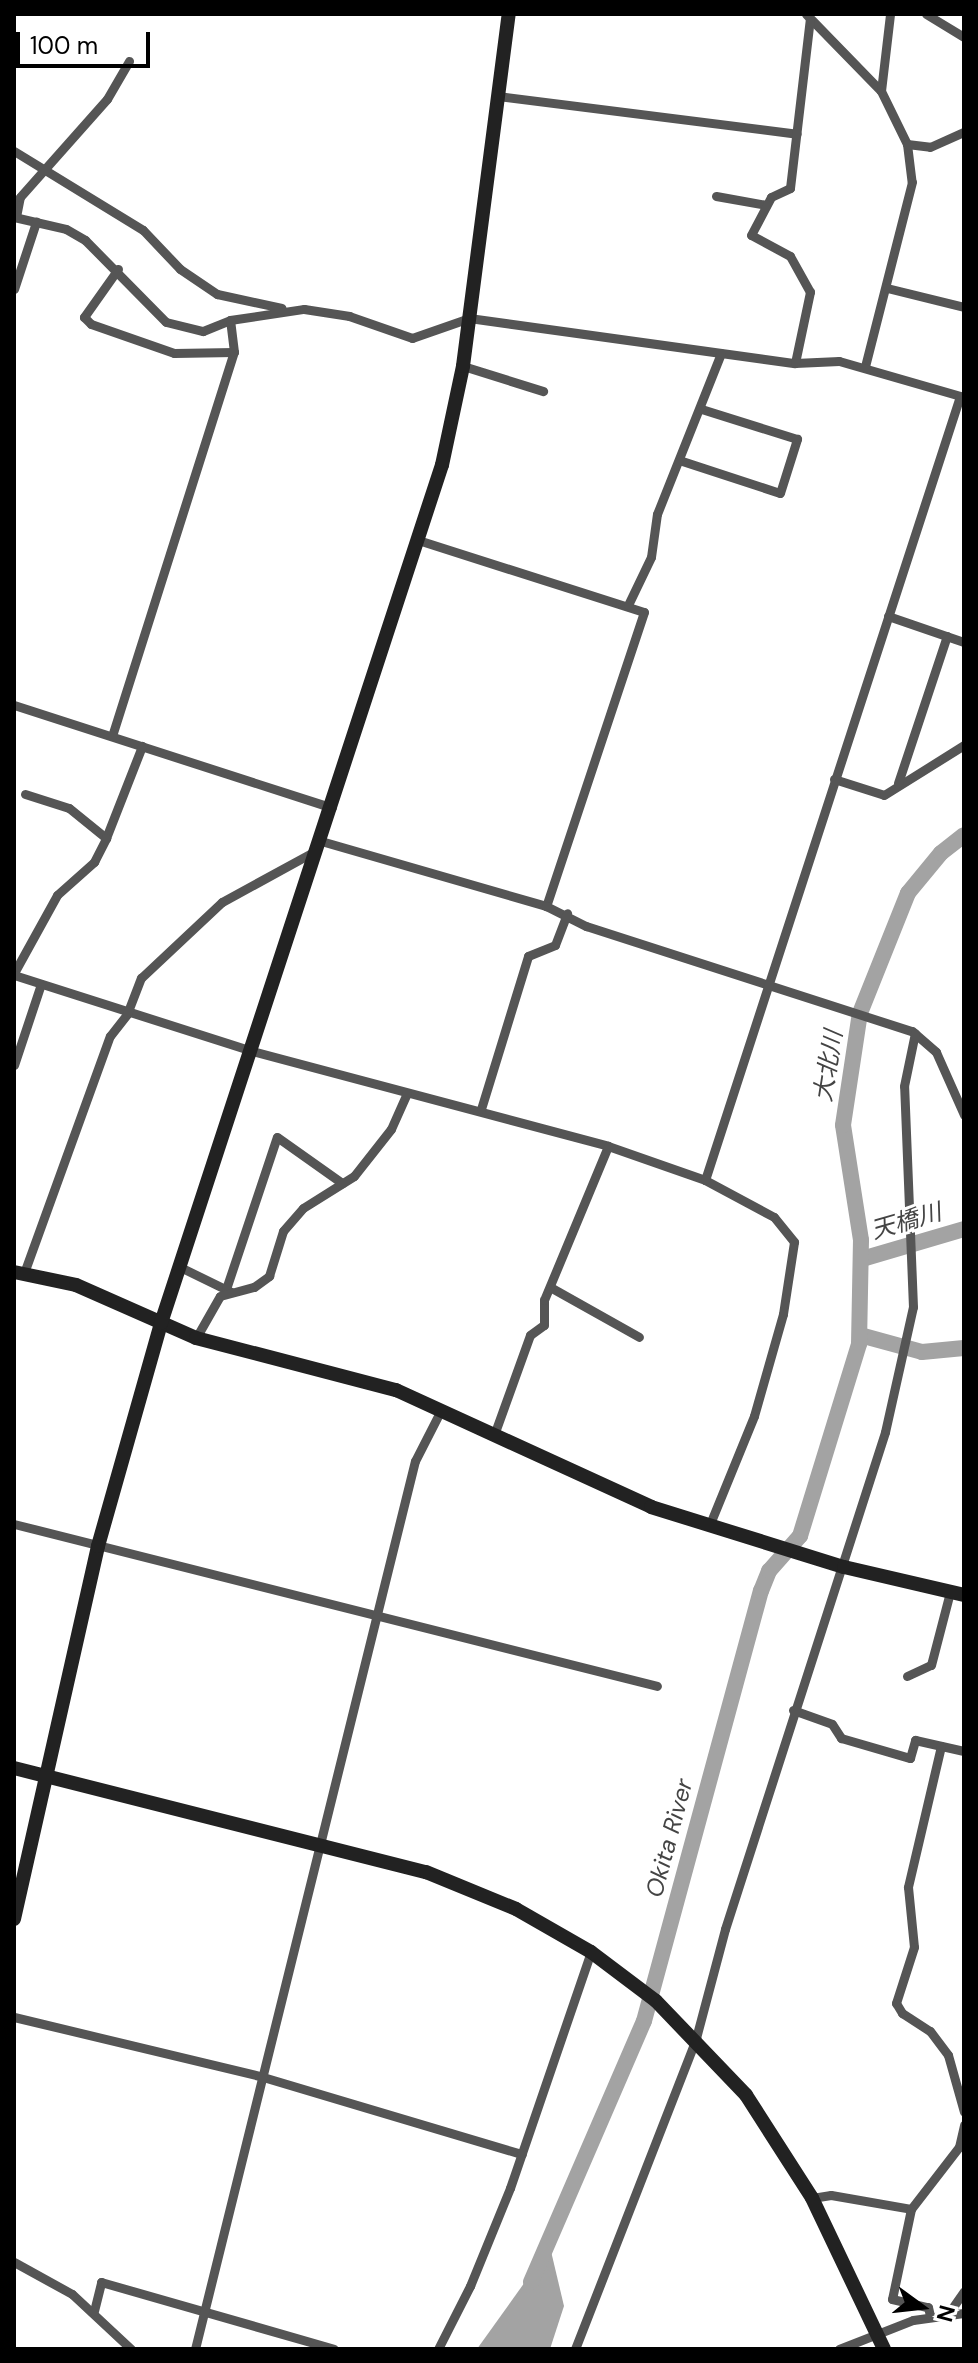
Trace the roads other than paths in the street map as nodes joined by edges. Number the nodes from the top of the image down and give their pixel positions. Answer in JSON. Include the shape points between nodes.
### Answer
{"nodes":[{"id":1,"x":509,"y":14,"type":"edge"},
{"id":2,"x":890,"y":14,"type":"edge"},
{"id":3,"x":926,"y":14,"type":"edge"},
{"id":4,"x":808,"y":16,"type":"edge"},
{"id":5,"x":964,"y":37,"type":"edge"},
{"id":6,"x":129,"y":61,"type":"dead end"},
{"id":7,"x":881,"y":91,"type":"junction"},
{"id":8,"x":498,"y":96,"type":"junction"},
{"id":9,"x":964,"y":132,"type":"edge"},
{"id":10,"x":797,"y":134,"type":"junction"},
{"id":11,"x":907,"y":144,"type":"junction"},
{"id":12,"x":14,"y":151,"type":"edge"},
{"id":13,"x":48,"y":171,"type":"junction"},
{"id":14,"x":716,"y":196,"type":"dead end"},
{"id":15,"x":766,"y":205,"type":"junction"},
{"id":16,"x":15,"y":217,"type":"edge"},
{"id":17,"x":36,"y":222,"type":"junction"},
{"id":18,"x":118,"y":269,"type":"junction"},
{"id":19,"x":887,"y":288,"type":"junction"},
{"id":20,"x":14,"y":289,"type":"edge"},
{"id":21,"x":964,"y":307,"type":"edge"},
{"id":22,"x":289,"y":310,"type":"junction"},
{"id":23,"x":469,"y":318,"type":"junction"},
{"id":24,"x":230,"y":320,"type":"junction"},
{"id":25,"x":234,"y":352,"type":"junction"},
{"id":26,"x":721,"y":353,"type":"junction"},
{"id":27,"x":795,"y":363,"type":"junction"},
{"id":28,"x":463,"y":366,"type":"junction"},
{"id":29,"x":865,"y":367,"type":"junction"},
{"id":30,"x":543,"y":391,"type":"dead end"},
{"id":31,"x":962,"y":397,"type":"edge"},
{"id":32,"x":701,"y":409,"type":"junction"},
{"id":33,"x":679,"y":460,"type":"junction"},
{"id":34,"x":418,"y":540,"type":"junction"},
{"id":35,"x":628,"y":605,"type":"junction"},
{"id":36,"x":888,"y":616,"type":"junction"},
{"id":37,"x":947,"y":636,"type":"junction"},
{"id":38,"x":964,"y":642,"type":"edge"},
{"id":39,"x":14,"y":705,"type":"edge"},
{"id":40,"x":112,"y":736,"type":"junction"},
{"id":41,"x":964,"y":745,"type":"edge"},
{"id":42,"x":142,"y":746,"type":"junction"},
{"id":43,"x":834,"y":779,"type":"junction"},
{"id":44,"x":898,"y":783,"type":"junction"},
{"id":45,"x":25,"y":794,"type":"dead end"},
{"id":46,"x":332,"y":808,"type":"junction"},
{"id":47,"x":106,"y":838,"type":"junction"},
{"id":48,"x":320,"y":845,"type":"junction"},
{"id":49,"x":546,"y":906,"type":"junction"},
{"id":50,"x":567,"y":913,"type":"junction"},
{"id":51,"x":14,"y":974,"type":"edge"},
{"id":52,"x":41,"y":984,"type":"junction"},
{"id":53,"x":770,"y":985,"type":"junction"},
{"id":54,"x":127,"y":1013,"type":"junction"},
{"id":55,"x":914,"y":1032,"type":"junction"},
{"id":56,"x":252,"y":1051,"type":"junction"},
{"id":57,"x":14,"y":1065,"type":"edge"},
{"id":58,"x":407,"y":1093,"type":"junction"},
{"id":59,"x":481,"y":1109,"type":"junction"},
{"id":60,"x":964,"y":1115,"type":"edge"},
{"id":61,"x":608,"y":1146,"type":"junction"},
{"id":62,"x":705,"y":1180,"type":"junction"},
{"id":63,"x":342,"y":1183,"type":"junction"},
{"id":64,"x":180,"y":1267,"type":"junction"},
{"id":65,"x":19,"y":1272,"type":"edge"},
{"id":66,"x":550,"y":1287,"type":"junction"},
{"id":67,"x":230,"y":1291,"type":"junction"},
{"id":68,"x":161,"y":1323,"type":"junction"},
{"id":69,"x":639,"y":1337,"type":"dead end"},
{"id":70,"x":196,"y":1338,"type":"junction"},
{"id":71,"x":441,"y":1410,"type":"junction"},
{"id":72,"x":494,"y":1435,"type":"junction"},
{"id":73,"x":14,"y":1524,"type":"edge"},
{"id":74,"x":715,"y":1526,"type":"junction"},
{"id":75,"x":98,"y":1546,"type":"junction"},
{"id":76,"x":840,"y":1566,"type":"junction"},
{"id":77,"x":957,"y":1594,"type":"edge"},
{"id":78,"x":380,"y":1612,"type":"junction"},
{"id":79,"x":907,"y":1676,"type":"dead end"},
{"id":80,"x":657,"y":1686,"type":"dead end"},
{"id":81,"x":793,"y":1710,"type":"junction"},
{"id":82,"x":941,"y":1746,"type":"junction"},
{"id":83,"x":964,"y":1751,"type":"edge"},
{"id":84,"x":14,"y":1768,"type":"edge"},
{"id":85,"x":47,"y":1776,"type":"junction"},
{"id":86,"x":319,"y":1844,"type":"junction"},
{"id":87,"x":14,"y":1919,"type":"edge"},
{"id":88,"x":594,"y":1954,"type":"junction"},
{"id":89,"x":14,"y":2017,"type":"edge"},
{"id":90,"x":694,"y":2036,"type":"junction"},
{"id":91,"x":263,"y":2077,"type":"junction"},
{"id":92,"x":964,"y":2112,"type":"edge"},
{"id":93,"x":964,"y":2125,"type":"edge"},
{"id":94,"x":522,"y":2154,"type":"junction"},
{"id":95,"x":812,"y":2198,"type":"junction"},
{"id":96,"x":911,"y":2209,"type":"junction"},
{"id":97,"x":14,"y":2262,"type":"edge"},
{"id":98,"x":964,"y":2291,"type":"edge"},
{"id":99,"x":206,"y":2308,"type":"junction"},
{"id":100,"x":94,"y":2311,"type":"junction"},
{"id":101,"x":964,"y":2313,"type":"edge"},
{"id":102,"x":948,"y":2314,"type":"junction"},
{"id":103,"x":930,"y":2316,"type":"junction"},
{"id":104,"x":880,"y":2340,"type":"edge"},
{"id":105,"x":131,"y":2349,"type":"edge"},
{"id":106,"x":195,"y":2349,"type":"edge"},
{"id":107,"x":334,"y":2349,"type":"edge"},
{"id":108,"x":438,"y":2349,"type":"edge"},
{"id":109,"x":575,"y":2349,"type":"edge"},
{"id":110,"x":839,"y":2349,"type":"edge"}],
"edges":[{"from":1,"to":8,"type":"street"},
{"from":2,"to":7,"type":"street"},
{"from":3,"to":5,"type":"street"},
{"from":4,"to":7,"type":"street"},
{"from":4,"to":10,"type":"street"},
{"from":6,"to":13,"type":"street","via":[[107,99]]},
{"from":7,"to":11,"type":"street"},
{"from":8,"to":10,"type":"street"},
{"from":8,"to":23,"type":"street"},
{"from":9,"to":11,"type":"street","via":[[930,147]]},
{"from":10,"to":15,"type":"street","via":[[790,188]]},
{"from":11,"to":19,"type":"street","via":[[912,182]]},
{"from":12,"to":13,"type":"street"},
{"from":13,"to":16,"type":"street","via":[[20,197]]},
{"from":13,"to":22,"type":"street","via":[[77,194],[143,230],[180,269],[217,294]]},
{"from":14,"to":15,"type":"street"},
{"from":15,"to":27,"type":"street","via":[[751,235],[790,256],[810,292]]},
{"from":16,"to":17,"type":"street"},
{"from":17,"to":18,"type":"street","via":[[85,240]]},
{"from":17,"to":20,"type":"street"},
{"from":18,"to":24,"type":"street","via":[[166,322],[203,331]]},
{"from":18,"to":25,"type":"street","via":[[84,317],[91,324],[174,353]]},
{"from":19,"to":21,"type":"street"},
{"from":19,"to":29,"type":"street"},
{"from":22,"to":23,"type":"street","via":[[324,310],[412,338]]},
{"from":22,"to":24,"type":"street"},
{"from":23,"to":26,"type":"street"},
{"from":23,"to":28,"type":"street"},
{"from":24,"to":25,"type":"street"},
{"from":25,"to":40,"type":"street"},
{"from":26,"to":27,"type":"street"},
{"from":26,"to":32,"type":"street"},
{"from":27,"to":29,"type":"street","via":[[839,361]]},
{"from":28,"to":30,"type":"street"},
{"from":28,"to":34,"type":"street","via":[[442,465]]},
{"from":29,"to":31,"type":"street"},
{"from":31,"to":36,"type":"street"},
{"from":32,"to":33,"type":"street"},
{"from":32,"to":33,"type":"street","via":[[797,439],[780,493]]},
{"from":33,"to":35,"type":"street","via":[[650,534],[651,557]]},
{"from":34,"to":35,"type":"street"},
{"from":34,"to":46,"type":"street"},
{"from":35,"to":49,"type":"street","via":[[644,612]]},
{"from":36,"to":37,"type":"street"},
{"from":36,"to":43,"type":"street"},
{"from":37,"to":38,"type":"street"},
{"from":37,"to":44,"type":"street"},
{"from":39,"to":40,"type":"street"},
{"from":40,"to":42,"type":"street"},
{"from":41,"to":44,"type":"street"},
{"from":42,"to":46,"type":"street"},
{"from":42,"to":47,"type":"street"},
{"from":43,"to":44,"type":"street","via":[[884,795]]},
{"from":43,"to":53,"type":"street"},
{"from":45,"to":47,"type":"street","via":[[69,808]]},
{"from":46,"to":48,"type":"street"},
{"from":47,"to":51,"type":"street","via":[[94,862],[57,895]]},
{"from":48,"to":49,"type":"street"},
{"from":48,"to":54,"type":"street","via":[[222,902],[141,978]]},
{"from":48,"to":56,"type":"street"},
{"from":49,"to":50,"type":"street"},
{"from":50,"to":53,"type":"street","via":[[586,926]]},
{"from":50,"to":59,"type":"street","via":[[555,945],[528,956]]},
{"from":51,"to":52,"type":"street"},
{"from":52,"to":54,"type":"street"},
{"from":52,"to":57,"type":"street"},
{"from":53,"to":55,"type":"street"},
{"from":53,"to":62,"type":"street"},
{"from":54,"to":56,"type":"street"},
{"from":54,"to":65,"type":"street","via":[[110,1036]]},
{"from":55,"to":60,"type":"street","via":[[936,1052]]},
{"from":55,"to":76,"type":"street","via":[[904,1086],[913,1307],[905,1352]]},
{"from":56,"to":58,"type":"street"},
{"from":56,"to":64,"type":"street"},
{"from":58,"to":59,"type":"street"},
{"from":58,"to":63,"type":"street","via":[[391,1129]]},
{"from":59,"to":61,"type":"street"},
{"from":61,"to":62,"type":"street"},
{"from":61,"to":66,"type":"street"},
{"from":62,"to":74,"type":"street","via":[[774,1217],[794,1242],[783,1314]]},
{"from":63,"to":67,"type":"street","via":[[303,1208],[283,1231],[269,1276]]},
{"from":63,"to":67,"type":"street","via":[[277,1137]]},
{"from":64,"to":67,"type":"street"},
{"from":64,"to":68,"type":"street"},
{"from":65,"to":68,"type":"street","via":[[76,1285]]},
{"from":66,"to":69,"type":"street"},
{"from":66,"to":72,"type":"street","via":[[544,1325],[530,1335]]},
{"from":67,"to":70,"type":"street","via":[[220,1296]]},
{"from":68,"to":70,"type":"street"},
{"from":68,"to":75,"type":"street"},
{"from":70,"to":71,"type":"street","via":[[355,1376]]},
{"from":71,"to":72,"type":"street"},
{"from":71,"to":78,"type":"street","via":[[415,1461]]},
{"from":72,"to":74,"type":"street","via":[[651,1507]]},
{"from":73,"to":75,"type":"street"},
{"from":74,"to":76,"type":"street"},
{"from":75,"to":78,"type":"street"},
{"from":75,"to":85,"type":"street"},
{"from":76,"to":77,"type":"street"},
{"from":76,"to":81,"type":"street"},
{"from":77,"to":79,"type":"street","via":[[931,1665]]},
{"from":78,"to":80,"type":"street"},
{"from":78,"to":86,"type":"street"},
{"from":81,"to":82,"type":"street","via":[[832,1724],[841,1738],[910,1758],[915,1740]]},
{"from":81,"to":90,"type":"street"},
{"from":82,"to":83,"type":"street"},
{"from":82,"to":92,"type":"street","via":[[908,1887],[914,1947],[896,2003],[930,2031],[948,2055]]},
{"from":84,"to":85,"type":"street"},
{"from":85,"to":86,"type":"street"},
{"from":85,"to":87,"type":"street"},
{"from":86,"to":88,"type":"street","via":[[453,1881],[530,1916]]},
{"from":86,"to":91,"type":"street"},
{"from":88,"to":90,"type":"street"},
{"from":88,"to":94,"type":"street"},
{"from":89,"to":91,"type":"street"},
{"from":90,"to":95,"type":"street","via":[[769,2126]]},
{"from":90,"to":109,"type":"street"},
{"from":91,"to":94,"type":"street"},
{"from":91,"to":99,"type":"street"},
{"from":93,"to":96,"type":"street","via":[[959,2147]]},
{"from":94,"to":108,"type":"street","via":[[470,2286]]},
{"from":95,"to":96,"type":"street","via":[[831,2195]]},
{"from":95,"to":104,"type":"street"},
{"from":96,"to":103,"type":"street","via":[[892,2299],[928,2307]]},
{"from":97,"to":100,"type":"street"},
{"from":98,"to":102,"type":"street"},
{"from":99,"to":100,"type":"street","via":[[101,2282]]},
{"from":99,"to":106,"type":"street"},
{"from":99,"to":107,"type":"street"},
{"from":100,"to":105,"type":"street"},
{"from":101,"to":102,"type":"street"},
{"from":102,"to":103,"type":"street"},
{"from":103,"to":104,"type":"street"},
{"from":104,"to":110,"type":"street"}]}
